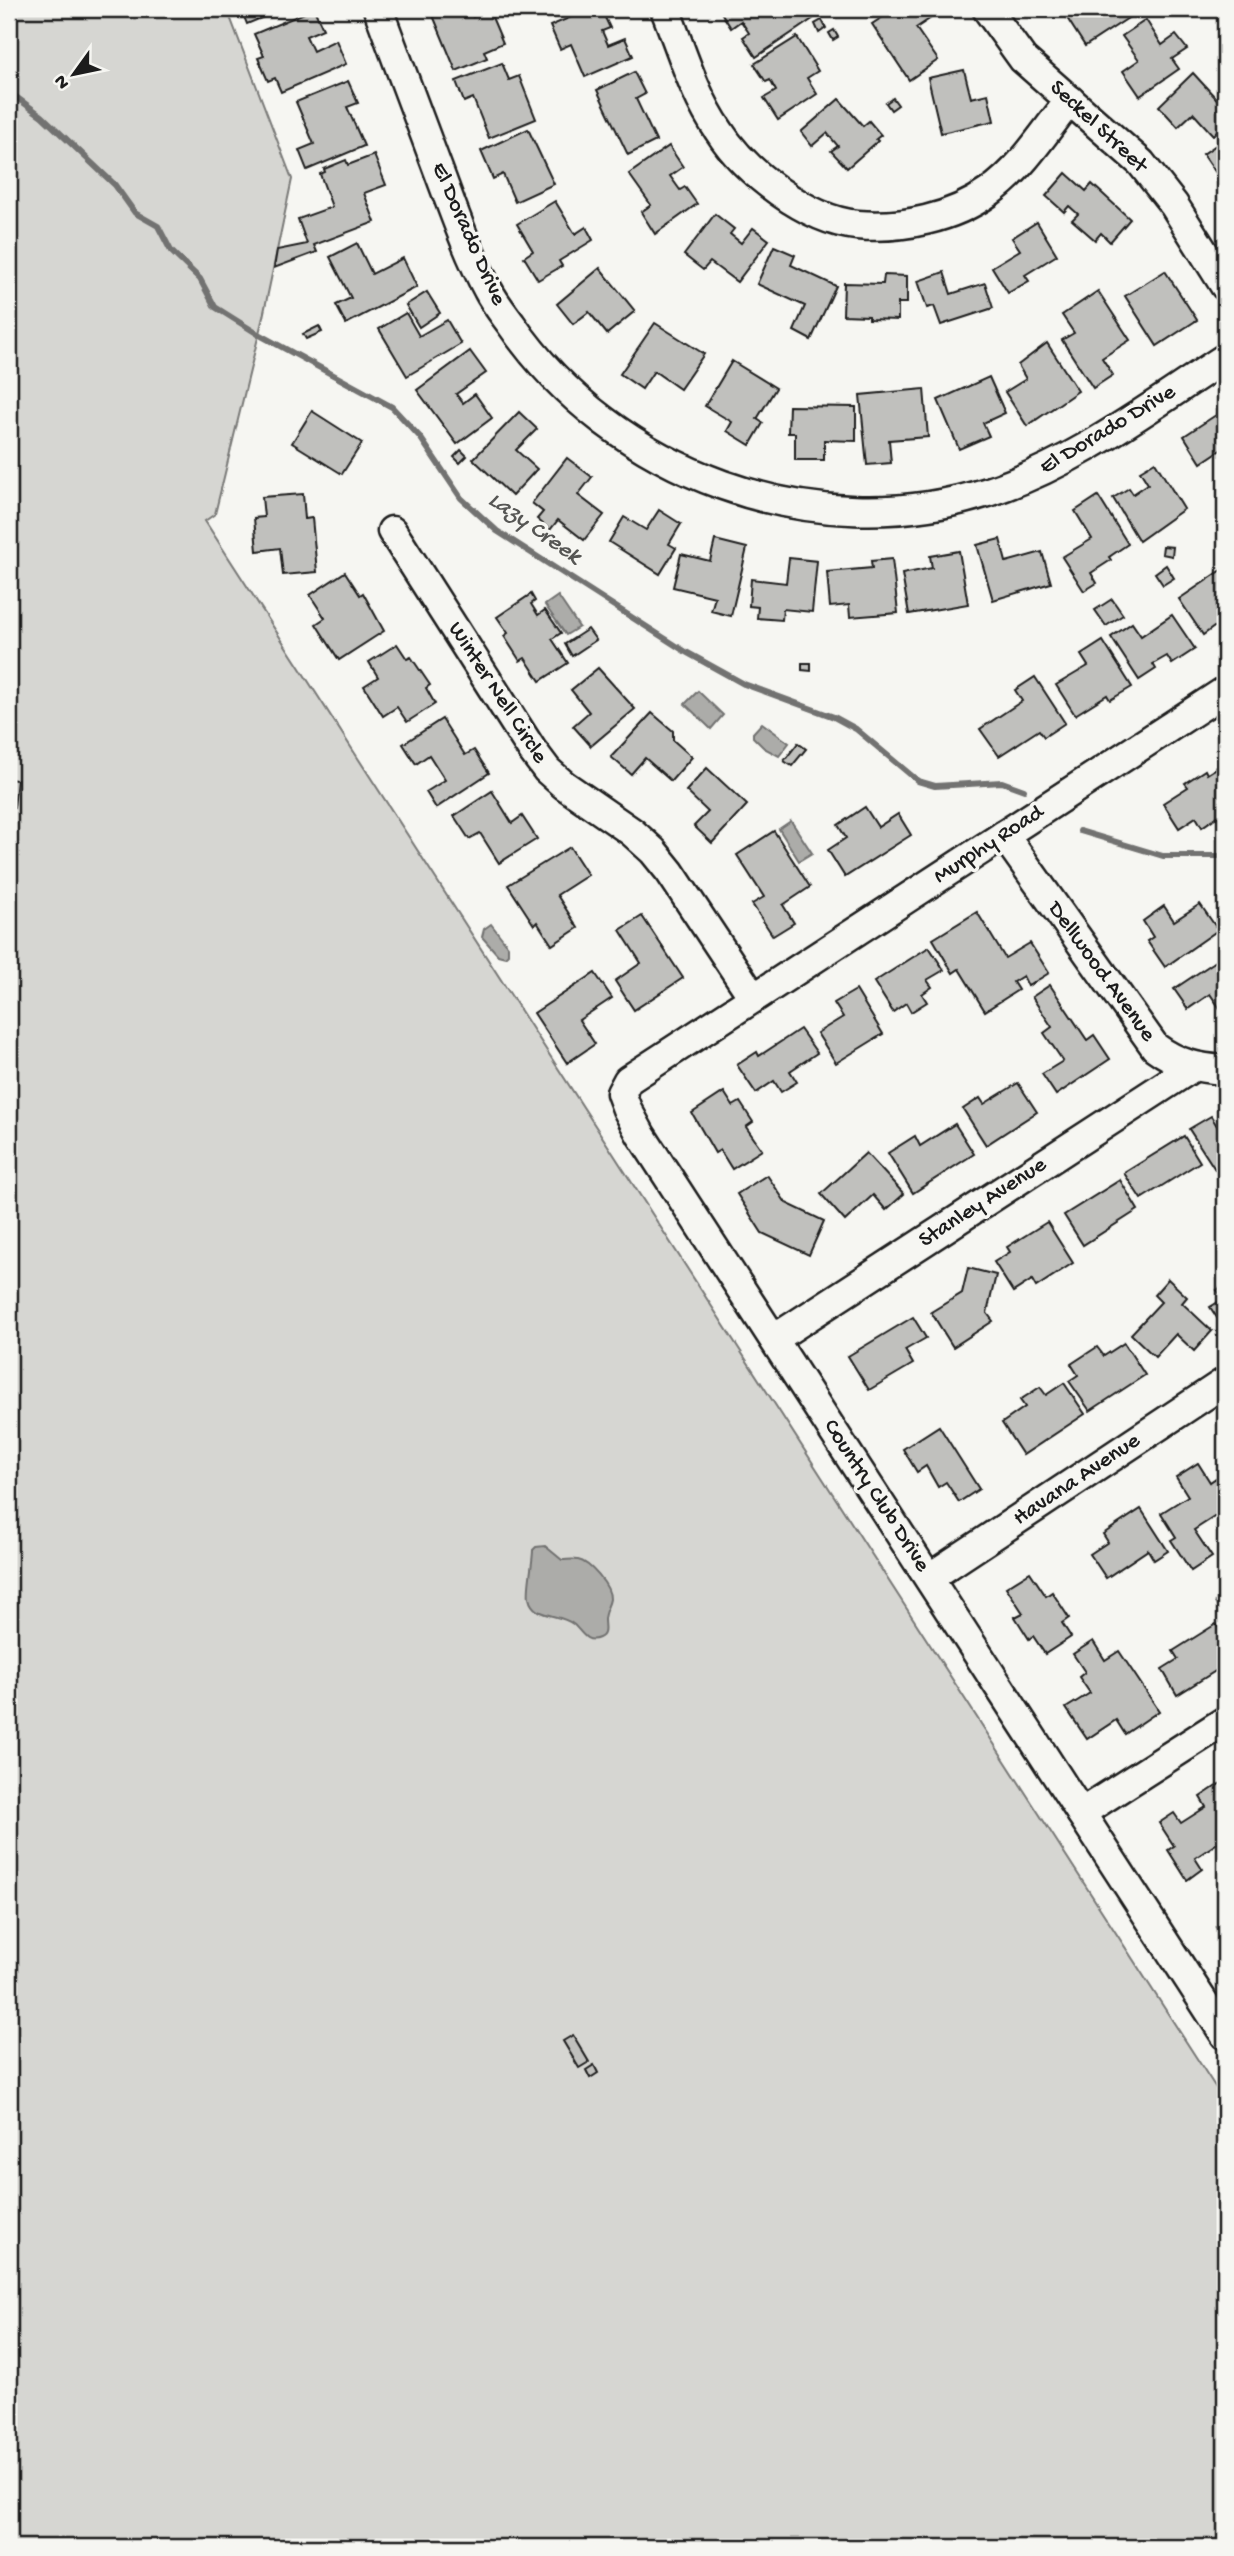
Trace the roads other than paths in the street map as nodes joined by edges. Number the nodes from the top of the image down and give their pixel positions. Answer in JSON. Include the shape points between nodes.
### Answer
{"nodes":[{"id":1,"x":378,"y":9,"type":"edge"},
{"id":2,"x":665,"y":9,"type":"edge"},
{"id":3,"x":987,"y":9,"type":"edge"},
{"id":4,"x":1070,"y":100,"type":"junction"},
{"id":5,"x":1225,"y":286,"type":"edge"},
{"id":6,"x":1225,"y":358,"type":"edge"},
{"id":7,"x":392,"y":531,"type":"dead end"},
{"id":8,"x":1225,"y":691,"type":"edge"},
{"id":9,"x":1004,"y":835,"type":"junction"},
{"id":10,"x":753,"y":998,"type":"junction"},
{"id":11,"x":1193,"y":1067,"type":"junction"},
{"id":12,"x":1225,"y":1070,"type":"edge"},
{"id":13,"x":774,"y":1339,"type":"junction"},
{"id":14,"x":1225,"y":1382,"type":"edge"},
{"id":15,"x":929,"y":1578,"type":"junction"},
{"id":16,"x":1225,"y":1721,"type":"edge"},
{"id":17,"x":1081,"y":1813,"type":"junction"},
{"id":18,"x":1225,"y":2035,"type":"edge"}],
"edges":[{"from":1,"to":6,"type":"street","name":"El Dorado Drive","via":[[457,220],[489,291],[528,348],[572,396],[625,438],[690,474],[810,507],[856,512],[931,505],[987,492],[1044,470],[1100,440]]},
{"from":2,"to":4,"type":"street","via":[[705,108],[737,154],[795,201],[855,225],[930,219],[989,193],[1009,176]]},
{"from":3,"to":4,"type":"street","name":"Seckel Street","via":[[1023,59]]},
{"from":4,"to":5,"type":"street","name":"Seckel Street","via":[[1141,163],[1174,205]]},
{"from":7,"to":10,"type":"street","name":"Winter Nell Circle","via":[[540,760],[564,785],[653,851]]},
{"from":8,"to":9,"type":"street","name":"Murphy Road"},
{"from":9,"to":10,"type":"street","name":"Murphy Road"},
{"from":9,"to":11,"type":"street","name":"Dellwood Avenue","via":[[1154,1047],[1171,1060]]},
{"from":10,"to":13,"type":"street","name":"Country Club Drive","via":[[628,1080],[621,1093],[641,1135]]},
{"from":11,"to":12,"type":"street","name":"Dellwood Avenue"},
{"from":11,"to":13,"type":"street","name":"Stanley Avenue"},
{"from":13,"to":15,"type":"street","name":"Country Club Drive"},
{"from":14,"to":15,"type":"street","name":"Havana Avenue"},
{"from":15,"to":17,"type":"street","name":"Country Club Drive"},
{"from":16,"to":17,"type":"street"},
{"from":17,"to":18,"type":"street","name":"Country Club Drive"}]}
